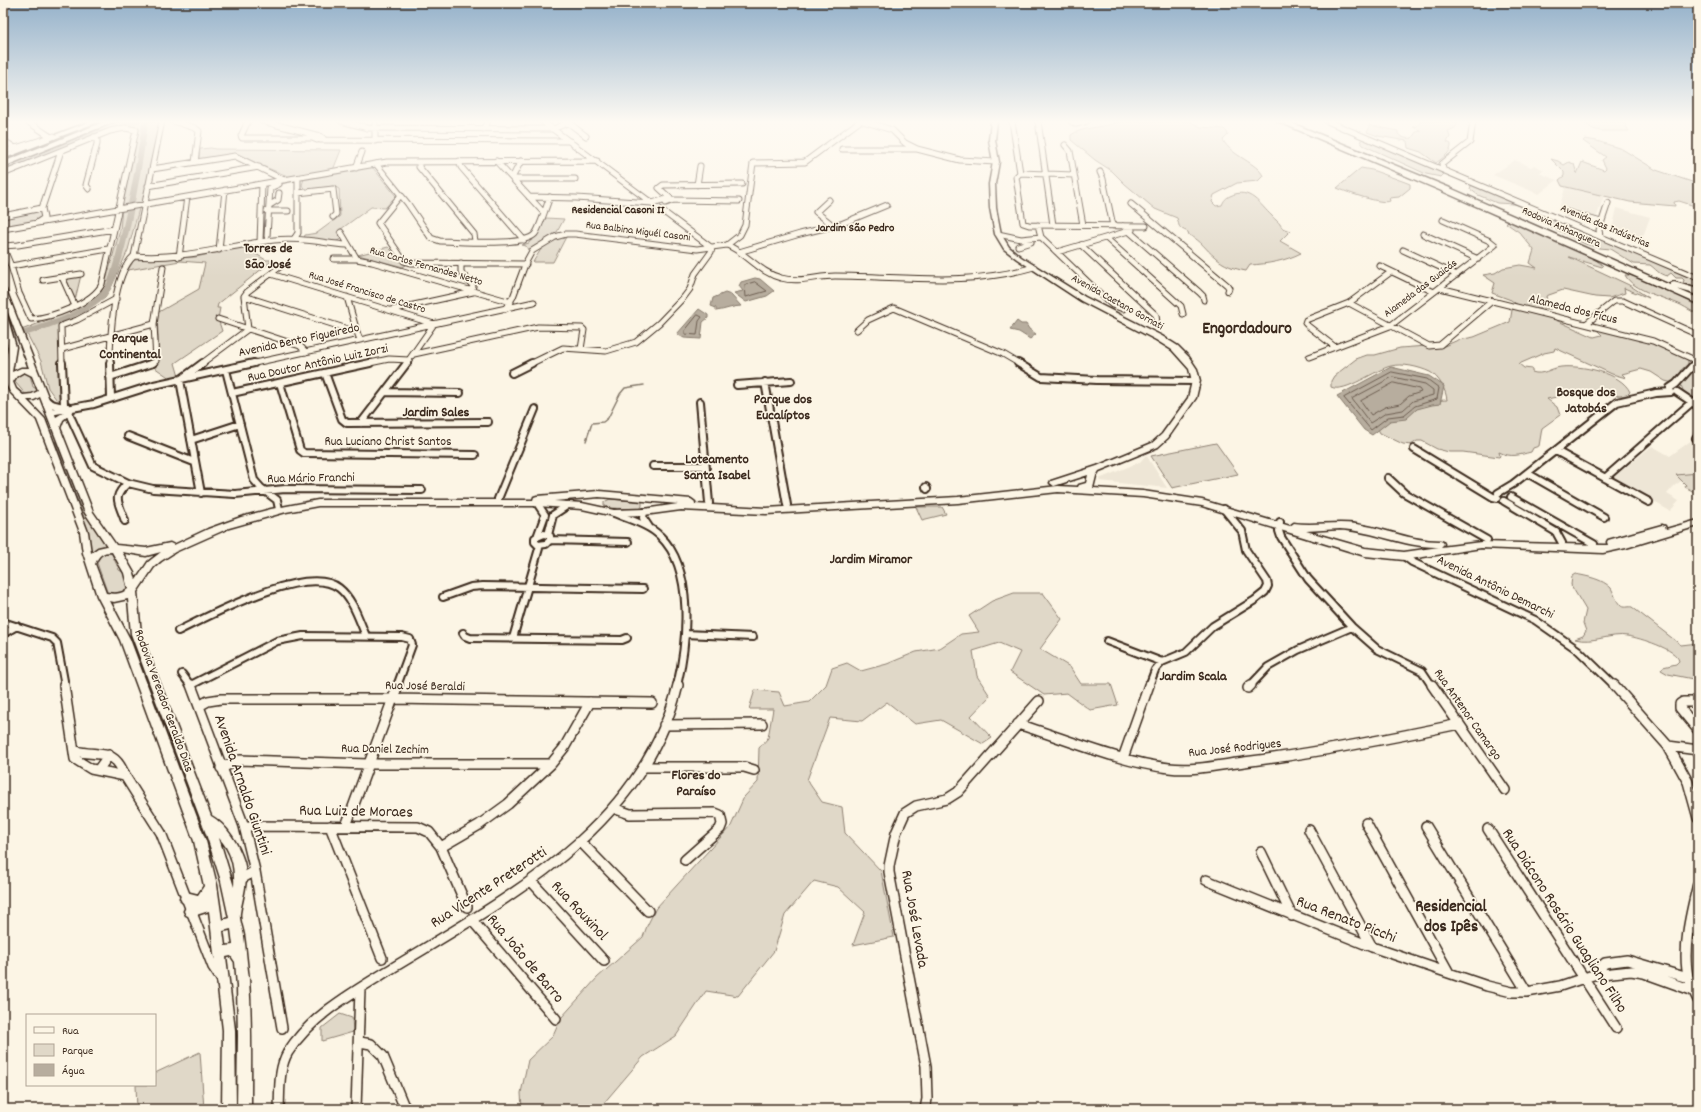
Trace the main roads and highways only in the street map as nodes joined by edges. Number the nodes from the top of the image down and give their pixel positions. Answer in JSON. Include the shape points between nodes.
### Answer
{"nodes":[{"id":1,"x":994,"y":173,"type":"edge"},
{"id":2,"x":1407,"y":173,"type":"edge"},
{"id":3,"x":1417,"y":173,"type":"edge"},
{"id":4,"x":1670,"y":284,"type":"junction"},
{"id":5,"x":3,"y":290,"type":"edge"},
{"id":6,"x":1698,"y":292,"type":"edge"},
{"id":7,"x":1698,"y":296,"type":"edge"},
{"id":8,"x":1698,"y":301,"type":"edge"},
{"id":9,"x":4,"y":318,"type":"edge"},
{"id":10,"x":36,"y":375,"type":"junction"},
{"id":11,"x":9,"y":382,"type":"junction"},
{"id":12,"x":44,"y":396,"type":"junction"},
{"id":13,"x":21,"y":398,"type":"junction"},
{"id":14,"x":30,"y":406,"type":"junction"},
{"id":15,"x":70,"y":411,"type":"road end"},
{"id":16,"x":50,"y":412,"type":"junction"},
{"id":17,"x":56,"y":428,"type":"junction"},
{"id":18,"x":1096,"y":470,"type":"junction"},
{"id":19,"x":1082,"y":474,"type":"junction"},
{"id":20,"x":1092,"y":481,"type":"junction"},
{"id":21,"x":1056,"y":486,"type":"junction"},
{"id":22,"x":617,"y":496,"type":"junction"},
{"id":23,"x":642,"y":497,"type":"junction"},
{"id":24,"x":279,"y":507,"type":"junction"},
{"id":25,"x":599,"y":510,"type":"junction"},
{"id":26,"x":644,"y":512,"type":"junction"},
{"id":27,"x":1698,"y":517,"type":"edge"},
{"id":28,"x":1698,"y":523,"type":"edge"},
{"id":29,"x":1279,"y":524,"type":"junction"},
{"id":30,"x":1311,"y":532,"type":"junction"},
{"id":31,"x":105,"y":536,"type":"junction"},
{"id":32,"x":114,"y":548,"type":"junction"},
{"id":33,"x":137,"y":552,"type":"junction"},
{"id":34,"x":91,"y":564,"type":"junction"},
{"id":35,"x":133,"y":592,"type":"junction"},
{"id":36,"x":102,"y":596,"type":"junction"},
{"id":37,"x":207,"y":819,"type":"junction"},
{"id":38,"x":211,"y":885,"type":"junction"},
{"id":39,"x":186,"y":898,"type":"road end"},
{"id":40,"x":214,"y":904,"type":"junction"},
{"id":41,"x":190,"y":911,"type":"road end"},
{"id":42,"x":235,"y":917,"type":"junction"},
{"id":43,"x":216,"y":924,"type":"junction"},
{"id":44,"x":219,"y":953,"type":"junction"},
{"id":45,"x":240,"y":960,"type":"junction"},
{"id":46,"x":228,"y":1109,"type":"edge"},
{"id":47,"x":244,"y":1109,"type":"edge"}],
"edges":[{"from":1,"to":18,"type":"main road","name":"Avenida Caetano Gornati","via":[[993,208],[998,234],[1006,248],[1082,299],[1175,348],[1193,369],[1196,382],[1192,398],[1165,436],[1155,445]]},
{"from":2,"to":8,"type":"highway","name":"Rodovia Anhanguera"},
{"from":3,"to":4,"type":"highway","name":"Rodovia Anhanguera"},
{"from":4,"to":6,"type":"highway"},
{"from":4,"to":7,"type":"highway","name":"Rodovia Anhanguera"},
{"from":5,"to":10,"type":"main road","name":"Rodovia Vereador Geraldo Dias"},
{"from":9,"to":11,"type":"main road","via":[[12,353],[7,378]]},
{"from":10,"to":11,"type":"main road","via":[[28,370],[19,371],[14,373]]},
{"from":10,"to":12,"type":"main road","name":"Rodovia Vereador Geraldo Dias"},
{"from":11,"to":13,"type":"main road","name":"Rodovia Vereador Geraldo Dias"},
{"from":12,"to":13,"type":"main road"},
{"from":12,"to":16,"type":"main road","name":"Rodovia Vereador Geraldo Dias"},
{"from":13,"to":14,"type":"main road","name":"Rodovia Vereador Geraldo Dias"},
{"from":14,"to":16,"type":"main road"},
{"from":14,"to":34,"type":"main road","name":"Rodovia Vereador Geraldo Dias","via":[[41,419],[84,532]]},
{"from":15,"to":17,"type":"main road","via":[[59,418]]},
{"from":16,"to":17,"type":"main road","name":"Rodovia Vereador Geraldo Dias"},
{"from":17,"to":31,"type":"main road","name":"Rodovia Vereador Geraldo Dias","via":[[89,513]]},
{"from":18,"to":19,"type":"main road"},
{"from":18,"to":20,"type":"main road"},
{"from":19,"to":20,"type":"main road"},
{"from":19,"to":21,"type":"main road"},
{"from":20,"to":21,"type":"main road"},
{"from":20,"to":29,"type":"main road","via":[[1202,498]]},
{"from":21,"to":23,"type":"main road","via":[[1029,485],[958,496],[751,506]]},
{"from":21,"to":26,"type":"main road","via":[[937,502],[766,511],[681,507]]},
{"from":21,"to":29,"type":"main road","via":[[1176,498]]},
{"from":22,"to":23,"type":"main road"},
{"from":22,"to":24,"type":"main road","via":[[599,494],[534,499],[319,499]]},
{"from":22,"to":25,"type":"main road","via":[[599,501]]},
{"from":23,"to":26,"type":"main road","via":[[646,505]]},
{"from":24,"to":25,"type":"main road","via":[[346,502],[537,503]]},
{"from":24,"to":33,"type":"main road","via":[[243,515],[165,548]]},
{"from":24,"to":35,"type":"main road","via":[[235,522],[166,553],[147,568]]},
{"from":25,"to":26,"type":"main road","via":[[614,513]]},
{"from":27,"to":30,"type":"main road","via":[[1617,541],[1594,544],[1487,540],[1423,544],[1362,527],[1344,525]]},
{"from":28,"to":30,"type":"main road","via":[[1626,545],[1604,549],[1481,545],[1404,556],[1365,552]]},
{"from":29,"to":30,"type":"main road"},
{"from":31,"to":32,"type":"main road","name":"Rodovia Vereador Geraldo Dias"},
{"from":31,"to":33,"type":"main road"},
{"from":32,"to":33,"type":"main road"},
{"from":32,"to":34,"type":"main road","via":[[96,552]]},
{"from":32,"to":35,"type":"main road","name":"Rodovia Vereador Geraldo Dias","via":[[129,573]]},
{"from":34,"to":36,"type":"main road","name":"Rodovia Vereador Geraldo Dias"},
{"from":35,"to":36,"type":"main road","via":[[119,598],[110,599]]},
{"from":35,"to":37,"type":"main road","name":"Rodovia Vereador Geraldo Dias","via":[[136,634]]},
{"from":36,"to":38,"type":"main road","name":"Rodovia Vereador Geraldo Dias","via":[[125,640],[192,817]]},
{"from":37,"to":42,"type":"main road","name":"Rodovia Vereador Geraldo Dias"},
{"from":37,"to":42,"type":"main road","via":[[245,860]]},
{"from":38,"to":39,"type":"main road","via":[[202,900],[197,902]]},
{"from":38,"to":40,"type":"main road","name":"Rodovia Vereador Geraldo Dias"},
{"from":40,"to":41,"type":"main road"},
{"from":40,"to":43,"type":"main road","name":"Rodovia Vereador Geraldo Dias"},
{"from":42,"to":43,"type":"main road","via":[[222,926]]},
{"from":42,"to":45,"type":"main road","name":"Rodovia Vereador Geraldo Dias"},
{"from":43,"to":44,"type":"main road","name":"Rodovia Vereador Geraldo Dias"},
{"from":44,"to":45,"type":"main road","via":[[235,951]]},
{"from":44,"to":46,"type":"main road","name":"Rodovia Vereador Geraldo Dias","via":[[229,1030]]},
{"from":45,"to":47,"type":"main road","name":"Rodovia Vereador Geraldo Dias","via":[[246,1025]]}]}
